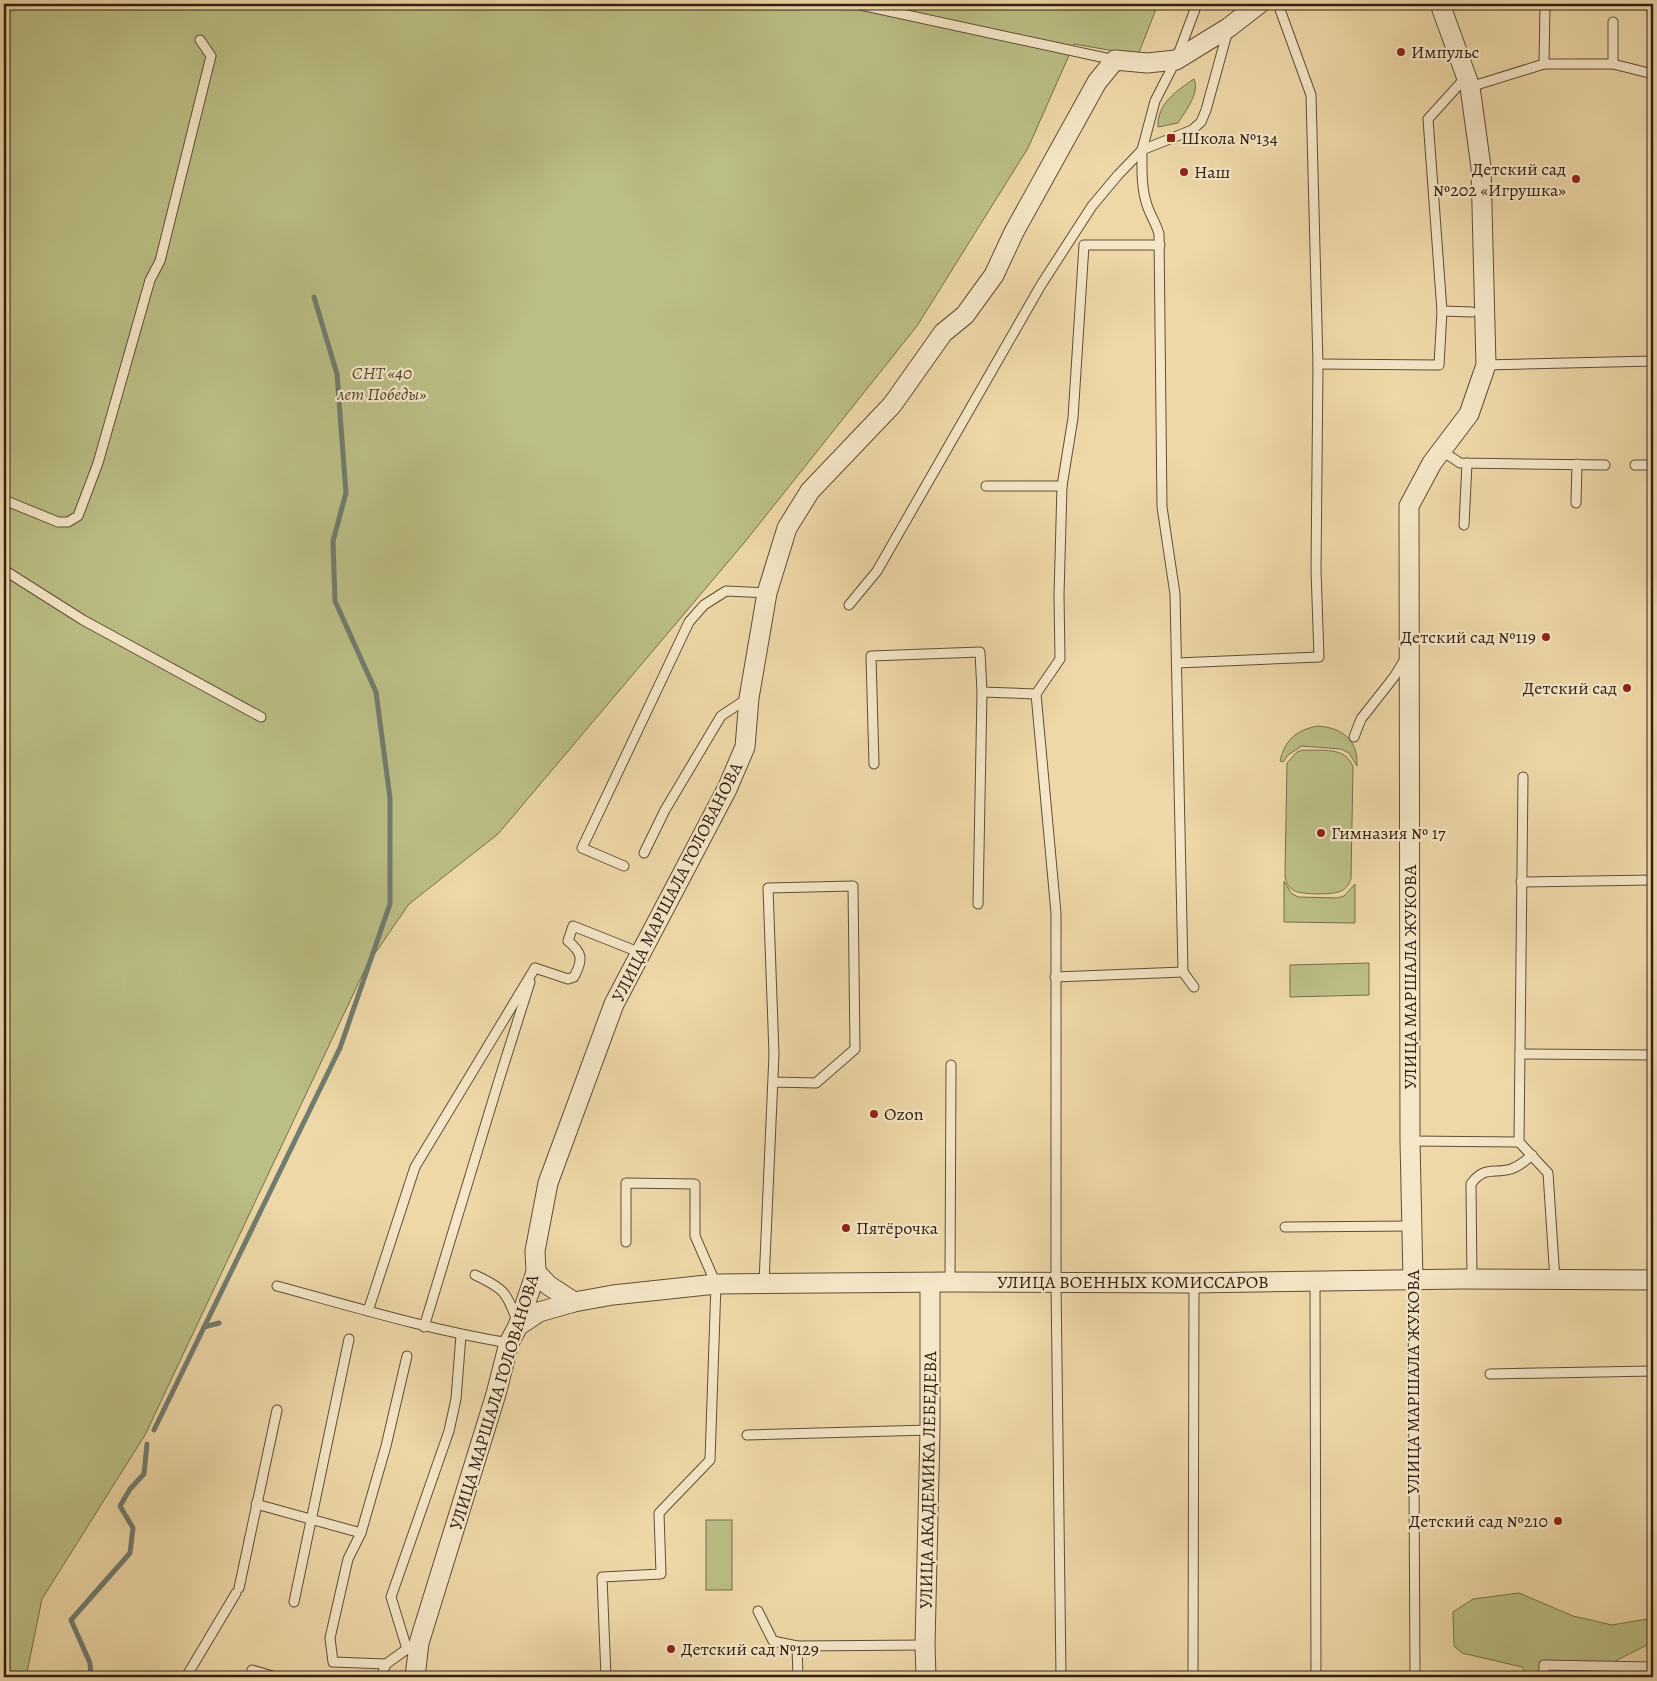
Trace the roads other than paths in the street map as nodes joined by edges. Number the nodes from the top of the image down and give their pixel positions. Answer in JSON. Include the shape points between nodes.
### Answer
{"nodes":[{"id":1,"x":856,"y":4,"type":"edge"},
{"id":2,"x":1197,"y":4,"type":"edge"},
{"id":3,"x":1259,"y":4,"type":"edge"},
{"id":4,"x":1278,"y":4,"type":"edge"},
{"id":5,"x":1440,"y":4,"type":"edge"},
{"id":6,"x":1545,"y":4,"type":"edge"},
{"id":7,"x":1613,"y":22,"type":"dead end"},
{"id":8,"x":1228,"y":28,"type":"junction"},
{"id":9,"x":200,"y":40,"type":"dead end"},
{"id":10,"x":1115,"y":60,"type":"junction"},
{"id":11,"x":1176,"y":60,"type":"junction"},
{"id":12,"x":1544,"y":64,"type":"junction"},
{"id":13,"x":1613,"y":64,"type":"junction"},
{"id":14,"x":1653,"y":74,"type":"edge"},
{"id":15,"x":1468,"y":82,"type":"junction"},
{"id":16,"x":1142,"y":150,"type":"junction"},
{"id":17,"x":1160,"y":245,"type":"junction"},
{"id":18,"x":1442,"y":311,"type":"junction"},
{"id":19,"x":1472,"y":312,"type":"dead end"},
{"id":20,"x":1653,"y":361,"type":"edge"},
{"id":21,"x":1318,"y":364,"type":"junction"},
{"id":22,"x":1486,"y":365,"type":"junction"},
{"id":23,"x":1442,"y":450,"type":"junction"},
{"id":24,"x":1467,"y":463,"type":"junction"},
{"id":25,"x":1577,"y":464,"type":"junction"},
{"id":26,"x":1605,"y":465,"type":"dead end"},
{"id":27,"x":1634,"y":465,"type":"dead end"},
{"id":28,"x":1653,"y":465,"type":"edge"},
{"id":29,"x":986,"y":486,"type":"dead end"},
{"id":30,"x":1062,"y":486,"type":"junction"},
{"id":31,"x":4,"y":500,"type":"edge"},
{"id":32,"x":1576,"y":502,"type":"dead end"},
{"id":33,"x":1464,"y":525,"type":"dead end"},
{"id":34,"x":4,"y":570,"type":"edge"},
{"id":35,"x":767,"y":594,"type":"junction"},
{"id":36,"x":850,"y":605,"type":"dead end"},
{"id":37,"x":1410,"y":653,"type":"junction"},
{"id":38,"x":1177,"y":663,"type":"junction"},
{"id":39,"x":982,"y":692,"type":"junction"},
{"id":40,"x":1036,"y":694,"type":"junction"},
{"id":41,"x":749,"y":698,"type":"junction"},
{"id":42,"x":261,"y":718,"type":"dead end"},
{"id":43,"x":1354,"y":738,"type":"dead end"},
{"id":44,"x":874,"y":764,"type":"dead end"},
{"id":45,"x":1522,"y":776,"type":"dead end"},
{"id":46,"x":644,"y":853,"type":"dead end"},
{"id":47,"x":624,"y":866,"type":"dead end"},
{"id":48,"x":1653,"y":880,"type":"edge"},
{"id":49,"x":1521,"y":882,"type":"junction"},
{"id":50,"x":978,"y":904,"type":"dead end"},
{"id":51,"x":641,"y":953,"type":"junction"},
{"id":52,"x":535,"y":968,"type":"junction"},
{"id":53,"x":1183,"y":972,"type":"junction"},
{"id":54,"x":1055,"y":977,"type":"junction"},
{"id":55,"x":1194,"y":987,"type":"dead end"},
{"id":56,"x":1520,"y":1054,"type":"junction"},
{"id":57,"x":1653,"y":1055,"type":"edge"},
{"id":58,"x":952,"y":1065,"type":"dead end"},
{"id":59,"x":773,"y":1082,"type":"junction"},
{"id":60,"x":1410,"y":1141,"type":"junction"},
{"id":61,"x":1519,"y":1142,"type":"junction"},
{"id":62,"x":1532,"y":1155,"type":"junction"},
{"id":63,"x":1285,"y":1226,"type":"dead end"},
{"id":64,"x":1412,"y":1226,"type":"junction"},
{"id":65,"x":626,"y":1242,"type":"dead end"},
{"id":66,"x":536,"y":1272,"type":"junction"},
{"id":67,"x":475,"y":1275,"type":"dead end"},
{"id":68,"x":1413,"y":1279,"type":"junction"},
{"id":69,"x":1472,"y":1279,"type":"junction"},
{"id":70,"x":1555,"y":1280,"type":"junction"},
{"id":71,"x":1653,"y":1280,"type":"edge"},
{"id":72,"x":1315,"y":1281,"type":"junction"},
{"id":73,"x":950,"y":1282,"type":"junction"},
{"id":74,"x":764,"y":1283,"type":"junction"},
{"id":75,"x":930,"y":1283,"type":"junction"},
{"id":76,"x":1056,"y":1283,"type":"junction"},
{"id":77,"x":1194,"y":1283,"type":"junction"},
{"id":78,"x":716,"y":1284,"type":"junction"},
{"id":79,"x":277,"y":1286,"type":"dead end"},
{"id":80,"x":574,"y":1302,"type":"junction"},
{"id":81,"x":368,"y":1311,"type":"junction"},
{"id":82,"x":518,"y":1326,"type":"junction"},
{"id":83,"x":424,"y":1327,"type":"junction"},
{"id":84,"x":461,"y":1335,"type":"junction"},
{"id":85,"x":349,"y":1339,"type":"dead end"},
{"id":86,"x":509,"y":1343,"type":"junction"},
{"id":87,"x":407,"y":1356,"type":"dead end"},
{"id":88,"x":1653,"y":1371,"type":"edge"},
{"id":89,"x":1490,"y":1374,"type":"dead end"},
{"id":90,"x":277,"y":1410,"type":"dead end"},
{"id":91,"x":930,"y":1430,"type":"junction"},
{"id":92,"x":747,"y":1435,"type":"dead end"},
{"id":93,"x":256,"y":1504,"type":"junction"},
{"id":94,"x":311,"y":1518,"type":"junction"},
{"id":95,"x":361,"y":1533,"type":"junction"},
{"id":96,"x":294,"y":1602,"type":"dead end"},
{"id":97,"x":758,"y":1611,"type":"dead end"},
{"id":98,"x":413,"y":1646,"type":"junction"},
{"id":99,"x":798,"y":1646,"type":"junction"},
{"id":100,"x":925,"y":1646,"type":"junction"},
{"id":101,"x":386,"y":1664,"type":"junction"},
{"id":102,"x":1653,"y":1667,"type":"edge"},
{"id":103,"x":186,"y":1677,"type":"edge"},
{"id":104,"x":250,"y":1677,"type":"edge"},
{"id":105,"x":276,"y":1677,"type":"edge"},
{"id":106,"x":381,"y":1677,"type":"edge"},
{"id":107,"x":415,"y":1677,"type":"edge"},
{"id":108,"x":606,"y":1677,"type":"edge"},
{"id":109,"x":798,"y":1677,"type":"edge"},
{"id":110,"x":926,"y":1677,"type":"edge"},
{"id":111,"x":1061,"y":1677,"type":"edge"},
{"id":112,"x":1193,"y":1677,"type":"edge"},
{"id":113,"x":1316,"y":1677,"type":"edge"},
{"id":114,"x":1415,"y":1677,"type":"edge"},
{"id":115,"x":1544,"y":1677,"type":"edge"}],
"edges":[{"from":1,"to":10,"type":"lane"},
{"from":2,"to":11,"type":"lane"},
{"from":3,"to":8,"type":"street"},
{"from":4,"to":21,"type":"lane","via":[[1311,95]]},
{"from":5,"to":15,"type":"street","name":"УЛИЦА МАРШАЛА ЖУКОВА"},
{"from":6,"to":12,"type":"lane"},
{"from":7,"to":13,"type":"lane"},
{"from":8,"to":11,"type":"street"},
{"from":8,"to":16,"type":"lane","via":[[1201,122],[1192,130]]},
{"from":9,"to":31,"type":"lane","via":[[210,56],[160,261],[150,280],[98,463],[78,516],[68,522],[58,522]]},
{"from":10,"to":11,"type":"street","via":[[1147,63]]},
{"from":10,"to":35,"type":"street","name":"УЛИЦА МАРШАЛА ГОЛОВАНОВА","via":[[1097,82],[1014,232],[994,275],[965,315],[943,334],[892,405],[810,491],[787,528]]},
{"from":11,"to":16,"type":"lane","via":[[1155,101]]},
{"from":12,"to":13,"type":"lane"},
{"from":12,"to":15,"type":"lane"},
{"from":13,"to":14,"type":"lane"},
{"from":15,"to":18,"type":"lane","via":[[1428,119]]},
{"from":15,"to":22,"type":"street","name":"УЛИЦА МАРШАЛА ЖУКОВА","via":[[1481,167]]},
{"from":16,"to":17,"type":"lane","via":[[1142,190],[1156,223]]},
{"from":16,"to":36,"type":"lane","via":[[1092,206],[1073,234],[1041,284],[877,571]]},
{"from":17,"to":30,"type":"lane","via":[[1084,245],[1073,418]]},
{"from":17,"to":38,"type":"lane","via":[[1162,506],[1175,594]]},
{"from":18,"to":19,"type":"lane"},
{"from":18,"to":21,"type":"lane","via":[[1439,365]]},
{"from":20,"to":22,"type":"lane"},
{"from":21,"to":38,"type":"lane","via":[[1316,570],[1319,657]]},
{"from":22,"to":23,"type":"street","name":"УЛИЦА МАРШАЛА ЖУКОВА","via":[[1470,414]]},
{"from":23,"to":24,"type":"lane","via":[[1460,463]]},
{"from":23,"to":37,"type":"street","name":"УЛИЦА МАРШАЛА ЖУКОВА","via":[[1409,506]]},
{"from":24,"to":25,"type":"lane"},
{"from":24,"to":33,"type":"lane"},
{"from":25,"to":26,"type":"lane"},
{"from":25,"to":32,"type":"lane"},
{"from":27,"to":28,"type":"lane"},
{"from":29,"to":30,"type":"lane"},
{"from":30,"to":40,"type":"lane","via":[[1060,659]]},
{"from":34,"to":42,"type":"lane","via":[[83,620]]},
{"from":35,"to":41,"type":"street","name":"УЛИЦА МАРШАЛА ГОЛОВАНОВА"},
{"from":35,"to":47,"type":"lane","via":[[726,591],[704,605],[690,622],[582,848]]},
{"from":37,"to":43,"type":"lane","via":[[1362,719]]},
{"from":37,"to":60,"type":"street","name":"УЛИЦА МАРШАЛА ЖУКОВА"},
{"from":38,"to":53,"type":"lane"},
{"from":39,"to":40,"type":"lane"},
{"from":39,"to":44,"type":"lane","via":[[980,652],[871,656]]},
{"from":39,"to":50,"type":"lane"},
{"from":40,"to":54,"type":"lane","via":[[1056,913]]},
{"from":41,"to":46,"type":"lane","via":[[721,716],[665,810]]},
{"from":41,"to":51,"type":"street","name":"УЛИЦА МАРШАЛА ГОЛОВАНОВА","via":[[745,747],[727,789]]},
{"from":45,"to":49,"type":"lane"},
{"from":48,"to":49,"type":"lane"},
{"from":49,"to":56,"type":"lane"},
{"from":51,"to":52,"type":"lane","via":[[573,926],[568,941],[579,951],[581,959],[574,977]]},
{"from":51,"to":66,"type":"street","name":"УЛИЦА МАРШАЛА ГОЛОВАНОВА","via":[[614,1004],[548,1183],[534,1251]]},
{"from":52,"to":81,"type":"lane","via":[[414,1167]]},
{"from":52,"to":83,"type":"lane"},
{"from":53,"to":54,"type":"lane"},
{"from":53,"to":55,"type":"lane"},
{"from":54,"to":76,"type":"lane"},
{"from":56,"to":57,"type":"lane"},
{"from":56,"to":61,"type":"lane"},
{"from":58,"to":73,"type":"lane"},
{"from":59,"to":59,"type":"lane","via":[[768,888],[852,886],[855,1049],[816,1083]]},
{"from":59,"to":74,"type":"lane"},
{"from":60,"to":61,"type":"lane"},
{"from":60,"to":64,"type":"street","name":"УЛИЦА МАРШАЛА ЖУКОВА"},
{"from":61,"to":62,"type":"lane"},
{"from":62,"to":69,"type":"lane","via":[[1523,1164],[1510,1169],[1477,1176],[1471,1184]]},
{"from":62,"to":70,"type":"lane","via":[[1548,1173]]},
{"from":63,"to":64,"type":"lane"},
{"from":64,"to":68,"type":"street","name":"УЛИЦА МАРШАЛА ЖУКОВА"},
{"from":65,"to":78,"type":"lane","via":[[626,1183],[696,1184],[695,1236]]},
{"from":66,"to":80,"type":"street","via":[[548,1285]]},
{"from":66,"to":82,"type":"street","name":"УЛИЦА МАРШАЛА ГОЛОВАНОВА"},
{"from":67,"to":82,"type":"lane","via":[[496,1285],[509,1298]]},
{"from":68,"to":69,"type":"street","name":"УЛИЦА ВОЕННЫХ КОМИССАРОВ"},
{"from":68,"to":72,"type":"street","name":"УЛИЦА ВОЕННЫХ КОМИССАРОВ"},
{"from":68,"to":114,"type":"lane","name":"УЛИЦА МАРШАЛА ЖУКОВА"},
{"from":69,"to":70,"type":"street","name":"УЛИЦА ВОЕННЫХ КОМИССАРОВ"},
{"from":70,"to":71,"type":"street","name":"УЛИЦА ВОЕННЫХ КОМИССАРОВ"},
{"from":72,"to":77,"type":"street","name":"УЛИЦА ВОЕННЫХ КОМИССАРОВ"},
{"from":72,"to":113,"type":"lane"},
{"from":73,"to":75,"type":"street","name":"УЛИЦА ВОЕННЫХ КОМИССАРОВ"},
{"from":73,"to":76,"type":"street","name":"УЛИЦА ВОЕННЫХ КОМИССАРОВ"},
{"from":74,"to":75,"type":"street","name":"УЛИЦА ВОЕННЫХ КОМИССАРОВ"},
{"from":74,"to":78,"type":"street","name":"УЛИЦА ВОЕННЫХ КОМИССАРОВ"},
{"from":75,"to":91,"type":"street","name":"УЛИЦА АКАДЕМИКА ЛЕБЕДЕВА"},
{"from":76,"to":77,"type":"street","name":"УЛИЦА ВОЕННЫХ КОМИССАРОВ"},
{"from":76,"to":111,"type":"lane"},
{"from":77,"to":112,"type":"lane"},
{"from":78,"to":80,"type":"street","name":"УЛИЦА ВОЕННЫХ КОМИССАРОВ"},
{"from":78,"to":108,"type":"lane","via":[[710,1460],[659,1513],[661,1574],[602,1577]]},
{"from":79,"to":81,"type":"lane"},
{"from":80,"to":82,"type":"street","name":"УЛИЦА ВОЕННЫХ КОМИССАРОВ","via":[[539,1312]]},
{"from":81,"to":83,"type":"lane"},
{"from":82,"to":86,"type":"street","name":"УЛИЦА МАРШАЛА ГОЛОВАНОВА"},
{"from":83,"to":84,"type":"lane"},
{"from":84,"to":86,"type":"lane"},
{"from":84,"to":98,"type":"lane","via":[[456,1400],[449,1431],[391,1597]]},
{"from":85,"to":94,"type":"lane"},
{"from":86,"to":98,"type":"street","name":"УЛИЦА МАРШАЛА ГОЛОВАНОВА","via":[[496,1394]]},
{"from":87,"to":95,"type":"lane"},
{"from":88,"to":89,"type":"lane"},
{"from":90,"to":93,"type":"lane"},
{"from":91,"to":92,"type":"lane"},
{"from":91,"to":100,"type":"street","name":"УЛИЦА АКАДЕМИКА ЛЕБЕДЕВА"},
{"from":93,"to":94,"type":"lane"},
{"from":93,"to":103,"type":"lane","via":[[238,1591]]},
{"from":94,"to":95,"type":"lane"},
{"from":94,"to":96,"type":"lane"},
{"from":95,"to":101,"type":"lane","via":[[348,1559],[330,1638],[333,1662]]},
{"from":97,"to":99,"type":"lane","via":[[773,1641]]},
{"from":98,"to":101,"type":"lane"},
{"from":98,"to":107,"type":"street","name":"УЛИЦА МАРШАЛА ГОЛОВАНОВА"},
{"from":99,"to":100,"type":"lane"},
{"from":99,"to":109,"type":"lane"},
{"from":100,"to":110,"type":"street","name":"УЛИЦА АКАДЕМИКА ЛЕБЕДЕВА"},
{"from":101,"to":106,"type":"lane"},
{"from":102,"to":115,"type":"lane","via":[[1544,1665]]},
{"from":104,"to":105,"type":"lane","via":[[252,1670]]}]}
